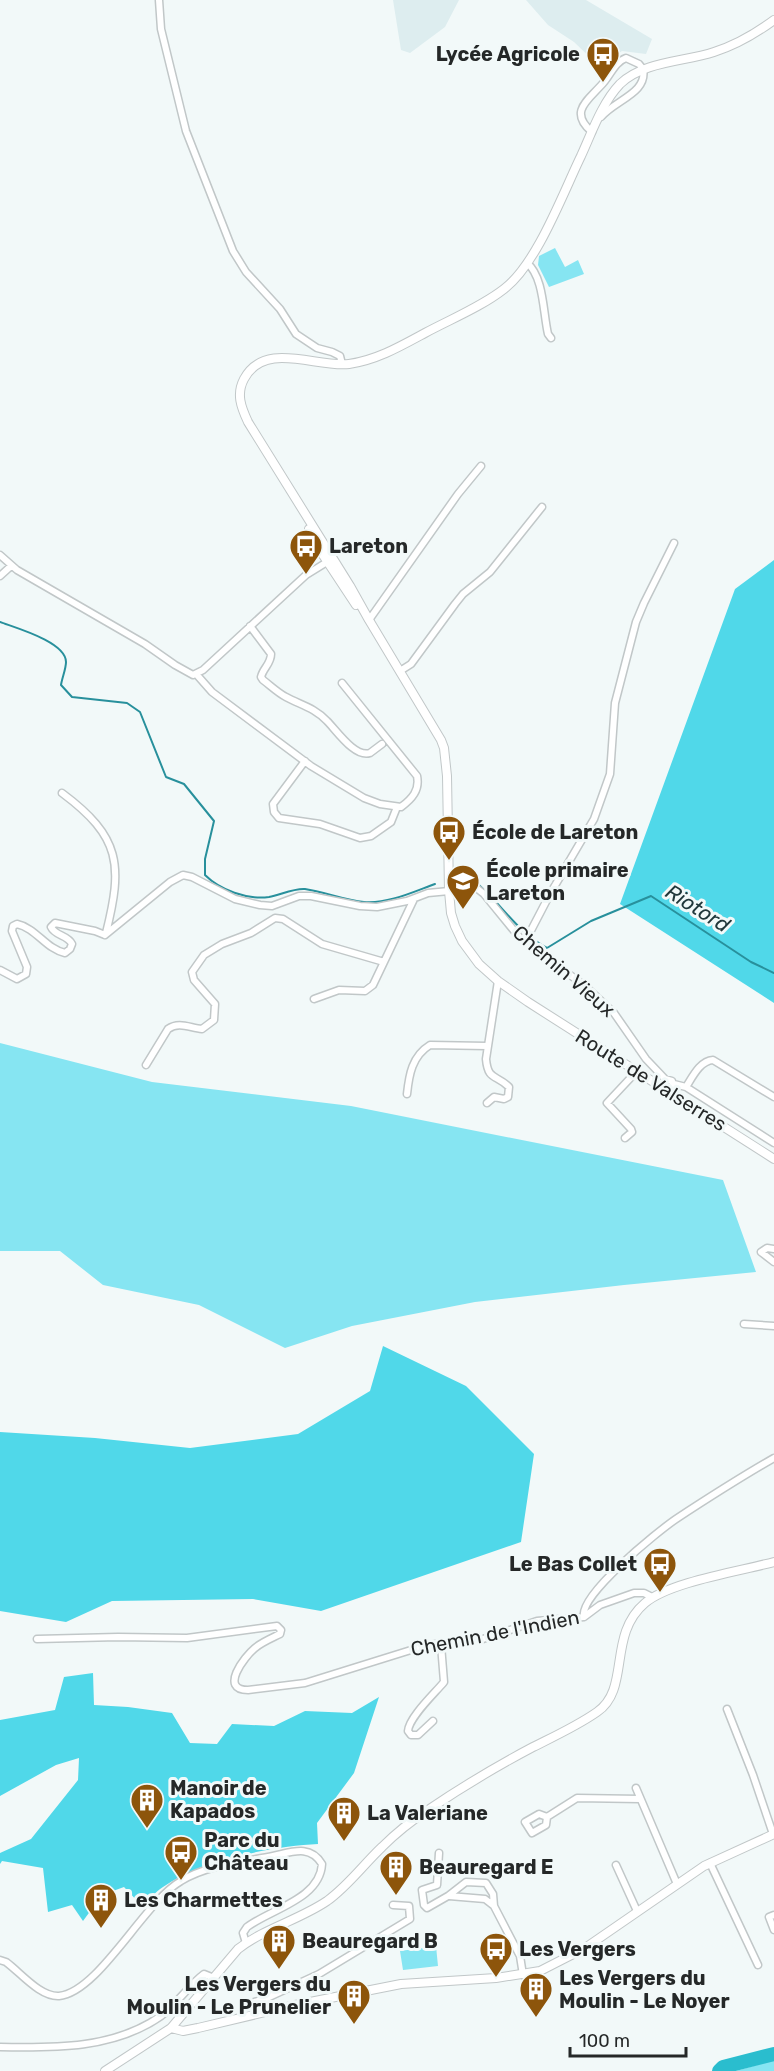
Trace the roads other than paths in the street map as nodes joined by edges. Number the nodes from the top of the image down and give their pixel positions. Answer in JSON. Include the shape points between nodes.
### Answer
{"nodes":[{"id":1,"x":159,"y":0,"type":"edge"},
{"id":2,"x":774,"y":20,"type":"edge"},
{"id":3,"x":643,"y":69,"type":"junction"},
{"id":4,"x":597,"y":123,"type":"junction"},
{"id":5,"x":592,"y":132,"type":"junction"},
{"id":6,"x":527,"y":263,"type":"junction"},
{"id":7,"x":551,"y":338,"type":"dead end"},
{"id":8,"x":342,"y":364,"type":"junction"},
{"id":9,"x":480,"y":466,"type":"dead end"},
{"id":10,"x":542,"y":507,"type":"dead end"},
{"id":11,"x":674,"y":543,"type":"dead end"},
{"id":12,"x":0,"y":555,"type":"edge"},
{"id":13,"x":328,"y":558,"type":"junction"},
{"id":14,"x":11,"y":566,"type":"junction"},
{"id":15,"x":0,"y":576,"type":"edge"},
{"id":16,"x":369,"y":620,"type":"junction"},
{"id":17,"x":250,"y":626,"type":"junction"},
{"id":18,"x":400,"y":671,"type":"junction"},
{"id":19,"x":197,"y":675,"type":"junction"},
{"id":20,"x":342,"y":683,"type":"dead end"},
{"id":21,"x":382,"y":744,"type":"dead end"},
{"id":22,"x":305,"y":761,"type":"junction"},
{"id":23,"x":62,"y":794,"type":"dead end"},
{"id":24,"x":397,"y":807,"type":"junction"},
{"id":25,"x":449,"y":889,"type":"junction"},
{"id":26,"x":415,"y":897,"type":"junction"},
{"id":27,"x":105,"y":935,"type":"junction"},
{"id":28,"x":527,"y":938,"type":"junction"},
{"id":29,"x":384,"y":962,"type":"junction"},
{"id":30,"x":0,"y":970,"type":"edge"},
{"id":31,"x":498,"y":981,"type":"junction"},
{"id":32,"x":314,"y":999,"type":"dead end"},
{"id":33,"x":488,"y":1046,"type":"junction"},
{"id":34,"x":146,"y":1065,"type":"dead end"},
{"id":35,"x":636,"y":1072,"type":"junction"},
{"id":36,"x":665,"y":1079,"type":"junction"},
{"id":37,"x":674,"y":1084,"type":"junction"},
{"id":38,"x":658,"y":1085,"type":"junction"},
{"id":39,"x":686,"y":1087,"type":"junction"},
{"id":40,"x":407,"y":1094,"type":"dead end"},
{"id":41,"x":672,"y":1094,"type":"junction"},
{"id":42,"x":774,"y":1096,"type":"edge"},
{"id":43,"x":487,"y":1103,"type":"dead end"},
{"id":44,"x":625,"y":1138,"type":"dead end"},
{"id":45,"x":774,"y":1143,"type":"edge"},
{"id":46,"x":774,"y":1159,"type":"edge"},
{"id":47,"x":774,"y":1249,"type":"edge"},
{"id":48,"x":774,"y":1262,"type":"edge"},
{"id":49,"x":744,"y":1324,"type":"dead end"},
{"id":50,"x":774,"y":1326,"type":"edge"},
{"id":51,"x":774,"y":1458,"type":"edge"},
{"id":52,"x":774,"y":1562,"type":"edge"},
{"id":53,"x":652,"y":1597,"type":"junction"},
{"id":54,"x":584,"y":1617,"type":"junction"},
{"id":55,"x":37,"y":1639,"type":"dead end"},
{"id":56,"x":441,"y":1645,"type":"junction"},
{"id":57,"x":728,"y":1709,"type":"dead end"},
{"id":58,"x":433,"y":1721,"type":"dead end"},
{"id":59,"x":636,"y":1788,"type":"dead end"},
{"id":60,"x":640,"y":1799,"type":"junction"},
{"id":61,"x":547,"y":1816,"type":"dead end"},
{"id":62,"x":773,"y":1834,"type":"edge"},
{"id":63,"x":439,"y":1853,"type":"dead end"},
{"id":64,"x":710,"y":1863,"type":"junction"},
{"id":65,"x":616,"y":1865,"type":"dead end"},
{"id":66,"x":677,"y":1884,"type":"junction"},
{"id":67,"x":448,"y":1896,"type":"junction"},
{"id":68,"x":393,"y":1905,"type":"dead end"},
{"id":69,"x":494,"y":1906,"type":"junction"},
{"id":70,"x":637,"y":1911,"type":"junction"},
{"id":71,"x":774,"y":1915,"type":"edge"},
{"id":72,"x":774,"y":1930,"type":"edge"},
{"id":73,"x":246,"y":1943,"type":"junction"},
{"id":74,"x":0,"y":1960,"type":"edge"},
{"id":75,"x":758,"y":1965,"type":"dead end"},
{"id":76,"x":523,"y":1975,"type":"junction"},
{"id":77,"x":214,"y":1978,"type":"junction"},
{"id":78,"x":242,"y":2017,"type":"junction"},
{"id":79,"x":171,"y":2028,"type":"junction"},
{"id":80,"x":0,"y":2047,"type":"edge"},
{"id":81,"x":105,"y":2071,"type":"edge"}],
"edges":[{"from":1,"to":8,"type":"street","via":[[161,29],[186,131],[233,251],[296,334],[317,348],[340,356]]},
{"from":2,"to":3,"type":"street","via":[[730,46]]},
{"from":3,"to":4,"type":"street","via":[[615,91]]},
{"from":3,"to":4,"type":"street","via":[[639,88],[611,107]]},
{"from":3,"to":5,"type":"street","via":[[633,60],[622,59],[588,99],[581,118]]},
{"from":4,"to":5,"type":"street"},
{"from":5,"to":6,"type":"street"},
{"from":6,"to":7,"type":"street","via":[[534,268]]},
{"from":6,"to":8,"type":"street","via":[[504,289],[474,307],[388,351],[362,362]]},
{"from":8,"to":13,"type":"street","via":[[269,358],[253,368],[242,382],[240,400]]},
{"from":9,"to":16,"type":"street"},
{"from":10,"to":18,"type":"street","via":[[490,572],[459,599],[411,664]]},
{"from":11,"to":28,"type":"street","via":[[636,622],[615,703],[610,774],[597,811]]},
{"from":12,"to":14,"type":"street"},
{"from":13,"to":16,"type":"street"},
{"from":13,"to":16,"type":"street"},
{"from":13,"to":17,"type":"street"},
{"from":14,"to":15,"type":"street"},
{"from":14,"to":19,"type":"street","via":[[189,674]]},
{"from":16,"to":18,"type":"street","name":"Route de Valserres"},
{"from":17,"to":19,"type":"street"},
{"from":17,"to":21,"type":"street","via":[[271,654],[261,674],[263,680],[283,695],[309,706],[361,753],[367,754]]},
{"from":18,"to":25,"type":"street","name":"Route de Valserres","via":[[444,748]]},
{"from":19,"to":22,"type":"street","via":[[212,692]]},
{"from":20,"to":24,"type":"street","via":[[417,776],[414,795]]},
{"from":22,"to":24,"type":"street","via":[[364,798]]},
{"from":22,"to":24,"type":"street","via":[[273,804],[279,818],[325,825],[360,838],[386,827]]},
{"from":23,"to":27,"type":"street","via":[[96,821],[114,858],[116,890]]},
{"from":25,"to":26,"type":"street","name":"Chemin Vieux"},
{"from":25,"to":28,"type":"street","name":"Chemin Vieux","via":[[475,887]]},
{"from":25,"to":31,"type":"street","name":"Route de Valserres","via":[[455,926],[462,941],[478,964]]},
{"from":26,"to":27,"type":"street","name":"Chemin Vieux","via":[[376,907],[310,896],[272,906],[260,905],[235,899],[183,875]]},
{"from":26,"to":29,"type":"street"},
{"from":27,"to":30,"type":"street","via":[[55,923],[51,927],[53,932],[72,944],[65,952],[17,924],[12,931],[27,967],[26,974],[18,979]]},
{"from":28,"to":36,"type":"street","name":"Chemin Vieux","via":[[614,1013],[638,1049]]},
{"from":29,"to":32,"type":"street","via":[[373,985],[365,991],[339,990]]},
{"from":29,"to":34,"type":"street","via":[[322,944],[275,918],[222,944],[196,964],[194,980],[214,1004],[214,1020],[202,1029],[179,1024],[168,1029]]},
{"from":31,"to":33,"type":"street"},
{"from":31,"to":35,"type":"street","name":"Route de Valserres"},
{"from":33,"to":40,"type":"street","via":[[430,1045],[417,1055]]},
{"from":33,"to":43,"type":"street","via":[[487,1071],[509,1087],[504,1100],[494,1096]]},
{"from":35,"to":38,"type":"street","name":"Route de Valserres"},
{"from":35,"to":44,"type":"street","via":[[607,1103],[631,1130]]},
{"from":36,"to":37,"type":"street","name":"Chemin Vieux"},
{"from":36,"to":38,"type":"street"},
{"from":37,"to":39,"type":"street","name":"Chemin Vieux"},
{"from":37,"to":41,"type":"street"},
{"from":38,"to":41,"type":"street","name":"Route de Valserres"},
{"from":39,"to":42,"type":"street","via":[[709,1059]]},
{"from":39,"to":45,"type":"street","name":"Chemin Vieux"},
{"from":41,"to":46,"type":"street","name":"Route de Valserres"},
{"from":47,"to":48,"type":"street","via":[[761,1252]]},
{"from":49,"to":50,"type":"street"},
{"from":51,"to":54,"type":"street","via":[[675,1520],[624,1562],[593,1594],[584,1608]]},
{"from":52,"to":53,"type":"street","via":[[679,1586]]},
{"from":53,"to":54,"type":"street","name":"Chemin de l'Indien","via":[[634,1593],[600,1605]]},
{"from":53,"to":73,"type":"street","via":[[635,1612],[627,1628],[614,1693],[606,1705],[488,1771],[402,1828],[332,1897]]},
{"from":54,"to":56,"type":"street","name":"Chemin de l'Indien","via":[[537,1621],[483,1640]]},
{"from":55,"to":56,"type":"street","name":"Chemin de l'Indien","via":[[187,1638],[277,1626],[280,1634],[253,1649],[234,1677],[242,1690],[305,1683]]},
{"from":56,"to":58,"type":"street","via":[[444,1682],[413,1719],[408,1731],[418,1735]]},
{"from":57,"to":62,"type":"street"},
{"from":59,"to":60,"type":"street"},
{"from":60,"to":61,"type":"street","via":[[577,1798]]},
{"from":60,"to":66,"type":"street"},
{"from":62,"to":64,"type":"street"},
{"from":63,"to":67,"type":"street","via":[[437,1886],[422,1890],[424,1905],[427,1908]]},
{"from":64,"to":66,"type":"street"},
{"from":64,"to":75,"type":"street"},
{"from":65,"to":70,"type":"street"},
{"from":66,"to":70,"type":"street"},
{"from":67,"to":69,"type":"street","via":[[485,1899]]},
{"from":67,"to":69,"type":"street","via":[[466,1882],[486,1883]]},
{"from":68,"to":78,"type":"street","via":[[409,1906],[410,1919],[319,1974],[245,2005]]},
{"from":69,"to":76,"type":"street","via":[[520,1956]]},
{"from":70,"to":76,"type":"street","via":[[569,1957]]},
{"from":71,"to":72,"type":"street","via":[[769,1917]]},
{"from":73,"to":74,"type":"street","via":[[243,1933],[247,1927],[314,1885],[322,1864],[313,1853],[289,1852],[209,1869],[181,1881],[159,1899],[115,1953],[70,1993],[46,1994]]},
{"from":73,"to":77,"type":"street"},
{"from":76,"to":78,"type":"street","via":[[401,1984]]},
{"from":77,"to":79,"type":"street"},
{"from":77,"to":80,"type":"street","via":[[204,1974],[162,2015],[121,2037],[39,2048]]},
{"from":78,"to":79,"type":"street","via":[[183,2031]]},
{"from":79,"to":81,"type":"street"}]}
